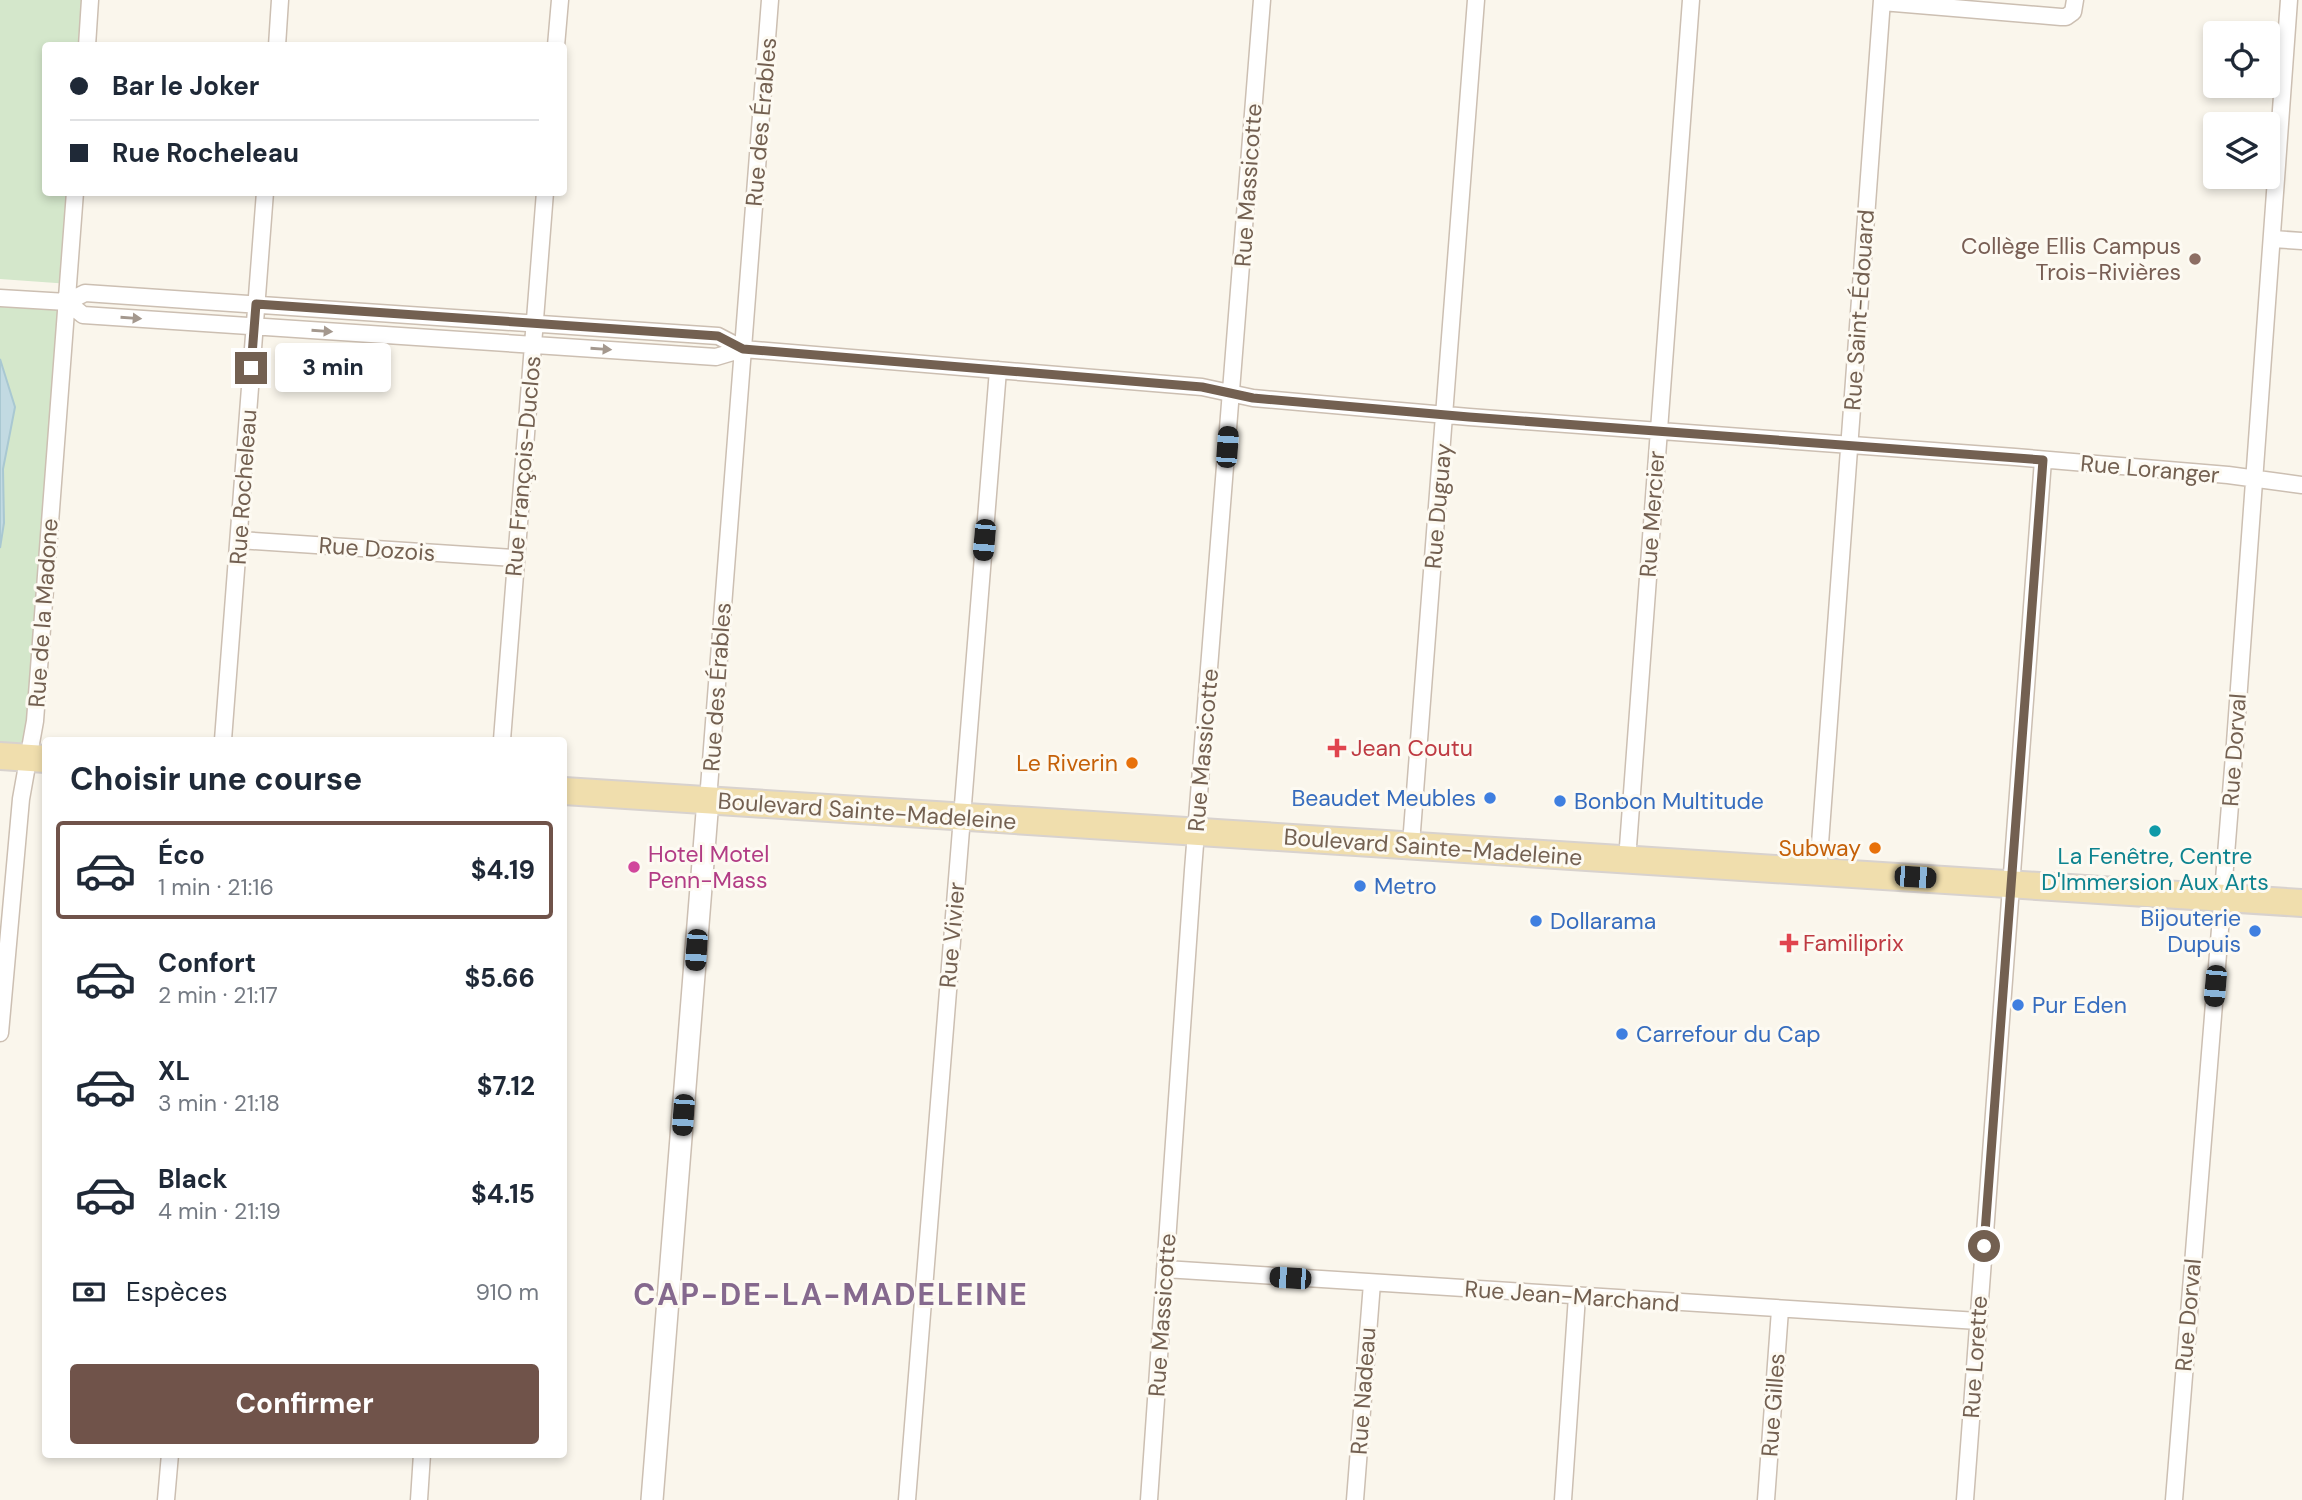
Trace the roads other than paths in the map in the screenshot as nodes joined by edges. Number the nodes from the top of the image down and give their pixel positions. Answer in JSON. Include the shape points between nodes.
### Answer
{"nodes":[{"id":1,"x":90,"y":0,"type":"edge"},
{"id":2,"x":280,"y":0,"type":"edge"},
{"id":3,"x":560,"y":0,"type":"edge"},
{"id":4,"x":770,"y":0,"type":"edge"},
{"id":5,"x":1262,"y":0,"type":"edge"},
{"id":6,"x":1476,"y":0,"type":"edge"},
{"id":7,"x":1691,"y":0,"type":"edge"},
{"id":8,"x":2075,"y":0,"type":"edge"},
{"id":9,"x":2288,"y":0,"type":"edge"},
{"id":10,"x":1882,"y":1,"type":"edge"},
{"id":11,"x":86,"y":42,"type":"edge"},
{"id":12,"x":277,"y":42,"type":"edge"},
{"id":13,"x":556,"y":42,"type":"edge"},
{"id":14,"x":75,"y":196,"type":"edge"},
{"id":15,"x":265,"y":196,"type":"edge"},
{"id":16,"x":545,"y":196,"type":"edge"},
{"id":17,"x":2273,"y":239,"type":"junction"},
{"id":18,"x":2302,"y":241,"type":"edge"},
{"id":19,"x":0,"y":298,"type":"edge"},
{"id":20,"x":67,"y":302,"type":"junction"},
{"id":21,"x":256,"y":304,"type":"junction"},
{"id":22,"x":535,"y":324,"type":"junction"},
{"id":23,"x":254,"y":326,"type":"junction"},
{"id":24,"x":533,"y":345,"type":"junction"},
{"id":25,"x":743,"y":349,"type":"junction"},
{"id":26,"x":998,"y":370,"type":"junction"},
{"id":27,"x":1232,"y":393,"type":"junction"},
{"id":28,"x":1446,"y":415,"type":"junction"},
{"id":29,"x":1658,"y":431,"type":"junction"},
{"id":30,"x":1849,"y":446,"type":"junction"},
{"id":31,"x":2043,"y":460,"type":"junction"},
{"id":32,"x":2254,"y":479,"type":"junction"},
{"id":33,"x":2302,"y":485,"type":"edge"},
{"id":34,"x":239,"y":540,"type":"junction"},
{"id":35,"x":515,"y":558,"type":"junction"},
{"id":36,"x":223,"y":737,"type":"edge"},
{"id":37,"x":502,"y":737,"type":"edge"},
{"id":38,"x":0,"y":756,"type":"edge"},
{"id":39,"x":36,"y":758,"type":"edge"},
{"id":40,"x":567,"y":791,"type":"edge"},
{"id":41,"x":708,"y":800,"type":"junction"},
{"id":42,"x":961,"y":818,"type":"junction"},
{"id":43,"x":1197,"y":831,"type":"junction"},
{"id":44,"x":1411,"y":844,"type":"junction"},
{"id":45,"x":1627,"y":860,"type":"junction"},
{"id":46,"x":1818,"y":871,"type":"junction"},
{"id":47,"x":2011,"y":884,"type":"junction"},
{"id":48,"x":2222,"y":898,"type":"junction"},
{"id":49,"x":2302,"y":903,"type":"edge"},
{"id":50,"x":0,"y":1033,"type":"edge"},
{"id":51,"x":1166,"y":1269,"type":"junction"},
{"id":52,"x":1371,"y":1283,"type":"junction"},
{"id":53,"x":1577,"y":1296,"type":"junction"},
{"id":54,"x":1780,"y":1310,"type":"junction"},
{"id":55,"x":1978,"y":1321,"type":"junction"},
{"id":56,"x":170,"y":1458,"type":"edge"},
{"id":57,"x":422,"y":1458,"type":"edge"},
{"id":58,"x":166,"y":1500,"type":"edge"},
{"id":59,"x":419,"y":1500,"type":"edge"},
{"id":60,"x":652,"y":1500,"type":"edge"},
{"id":61,"x":906,"y":1500,"type":"edge"},
{"id":62,"x":1149,"y":1500,"type":"edge"},
{"id":63,"x":1355,"y":1500,"type":"edge"},
{"id":64,"x":1563,"y":1500,"type":"edge"},
{"id":65,"x":1766,"y":1500,"type":"edge"},
{"id":66,"x":1965,"y":1500,"type":"edge"},
{"id":67,"x":2174,"y":1500,"type":"edge"}],
"edges":[{"from":1,"to":11,"type":"street"},
{"from":2,"to":12,"type":"street"},
{"from":3,"to":13,"type":"street"},
{"from":4,"to":25,"type":"street","name":"Rue des Érables"},
{"from":5,"to":27,"type":"street","name":"Rue Massicotte"},
{"from":6,"to":28,"type":"street","name":"Rue Duguay"},
{"from":7,"to":29,"type":"street","name":"Rue Mercier"},
{"from":8,"to":10,"type":"street","via":[[2073,12],[2066,17]]},
{"from":9,"to":17,"type":"street","name":"Rue Dorval"},
{"from":10,"to":30,"type":"street","name":"Rue Saint-Édouard"},
{"from":14,"to":20,"type":"street","name":"Rue de la Madone"},
{"from":15,"to":21,"type":"street","name":"Rue Rocheleau"},
{"from":16,"to":22,"type":"street","name":"Rue François-Duclos"},
{"from":17,"to":18,"type":"street"},
{"from":17,"to":32,"type":"street","name":"Rue Dorval"},
{"from":19,"to":20,"type":"street","name":"Rue Loranger"},
{"from":20,"to":21,"type":"street","name":"Rue Loranger","via":[[85,293]]},
{"from":20,"to":23,"type":"street","name":"Rue Loranger","one_way":true,"via":[[83,315]]},
{"from":20,"to":39,"type":"street","name":"Rue de la Madone","via":[[35,721]]},
{"from":21,"to":22,"type":"street","name":"Rue Loranger"},
{"from":21,"to":23,"type":"street","name":"Rue Rocheleau"},
{"from":22,"to":24,"type":"street","name":"Rue François-Duclos"},
{"from":22,"to":25,"type":"street","name":"Rue Loranger","via":[[718,336]]},
{"from":23,"to":24,"type":"street","name":"Rue Loranger","one_way":true},
{"from":23,"to":34,"type":"street","name":"Rue Rocheleau"},
{"from":24,"to":25,"type":"street","name":"Rue Loranger","one_way":true,"via":[[716,357]]},
{"from":24,"to":35,"type":"street","name":"Rue François-Duclos"},
{"from":25,"to":26,"type":"street","name":"Rue Loranger"},
{"from":25,"to":41,"type":"street","name":"Rue des Érables"},
{"from":26,"to":27,"type":"street","name":"Rue Loranger"},
{"from":26,"to":42,"type":"street","name":"Rue Vivier"},
{"from":27,"to":28,"type":"street","name":"Rue Loranger"},
{"from":27,"to":43,"type":"street","name":"Rue Massicotte"},
{"from":28,"to":29,"type":"street","name":"Rue Loranger"},
{"from":28,"to":44,"type":"street","name":"Rue Duguay"},
{"from":29,"to":30,"type":"street","name":"Rue Loranger"},
{"from":29,"to":45,"type":"street","name":"Rue Mercier"},
{"from":30,"to":31,"type":"street","name":"Rue Loranger"},
{"from":30,"to":46,"type":"street","name":"Rue Saint-Édouard"},
{"from":31,"to":32,"type":"street","name":"Rue Loranger"},
{"from":31,"to":47,"type":"street","name":"Rue Lorette"},
{"from":32,"to":33,"type":"street","name":"Rue Loranger"},
{"from":32,"to":48,"type":"street","name":"Rue Dorval"},
{"from":34,"to":35,"type":"street","name":"Rue Dozois"},
{"from":34,"to":36,"type":"street","name":"Rue Rocheleau"},
{"from":35,"to":37,"type":"street","name":"Rue François-Duclos"},
{"from":38,"to":39,"type":"main road"},
{"from":39,"to":50,"type":"street","name":"Rue de la Madone","via":[[21,799]]},
{"from":40,"to":41,"type":"main road","name":"Boulevard Sainte-Madeleine"},
{"from":41,"to":42,"type":"main road","name":"Boulevard Sainte-Madeleine"},
{"from":41,"to":60,"type":"street","name":"Rue des Érables"},
{"from":42,"to":43,"type":"main road","name":"Boulevard Sainte-Madeleine"},
{"from":42,"to":61,"type":"street","name":"Rue Vivier"},
{"from":43,"to":44,"type":"main road","name":"Boulevard Sainte-Madeleine"},
{"from":43,"to":51,"type":"street","name":"Rue Massicotte"},
{"from":44,"to":45,"type":"main road","name":"Boulevard Sainte-Madeleine"},
{"from":45,"to":46,"type":"main road","name":"Boulevard Sainte-Madeleine"},
{"from":46,"to":47,"type":"main road","name":"Boulevard Sainte-Madeleine"},
{"from":47,"to":48,"type":"main road","name":"Boulevard Sainte-Madeleine"},
{"from":47,"to":55,"type":"street","name":"Rue Lorette"},
{"from":48,"to":49,"type":"main road","name":"Boulevard Sainte-Madeleine"},
{"from":48,"to":67,"type":"street","name":"Rue Dorval"},
{"from":51,"to":52,"type":"street","name":"Rue Jean-Marchand"},
{"from":51,"to":62,"type":"street","name":"Rue Massicotte"},
{"from":52,"to":53,"type":"street","name":"Rue Jean-Marchand"},
{"from":52,"to":63,"type":"street","name":"Rue Nadeau"},
{"from":53,"to":54,"type":"street","name":"Rue Jean-Marchand"},
{"from":53,"to":64,"type":"street"},
{"from":54,"to":55,"type":"street","name":"Rue Jean-Marchand"},
{"from":54,"to":65,"type":"street","name":"Rue Gilles"},
{"from":55,"to":66,"type":"street","name":"Rue Lorette"},
{"from":56,"to":58,"type":"street"},
{"from":57,"to":59,"type":"street"}]}
